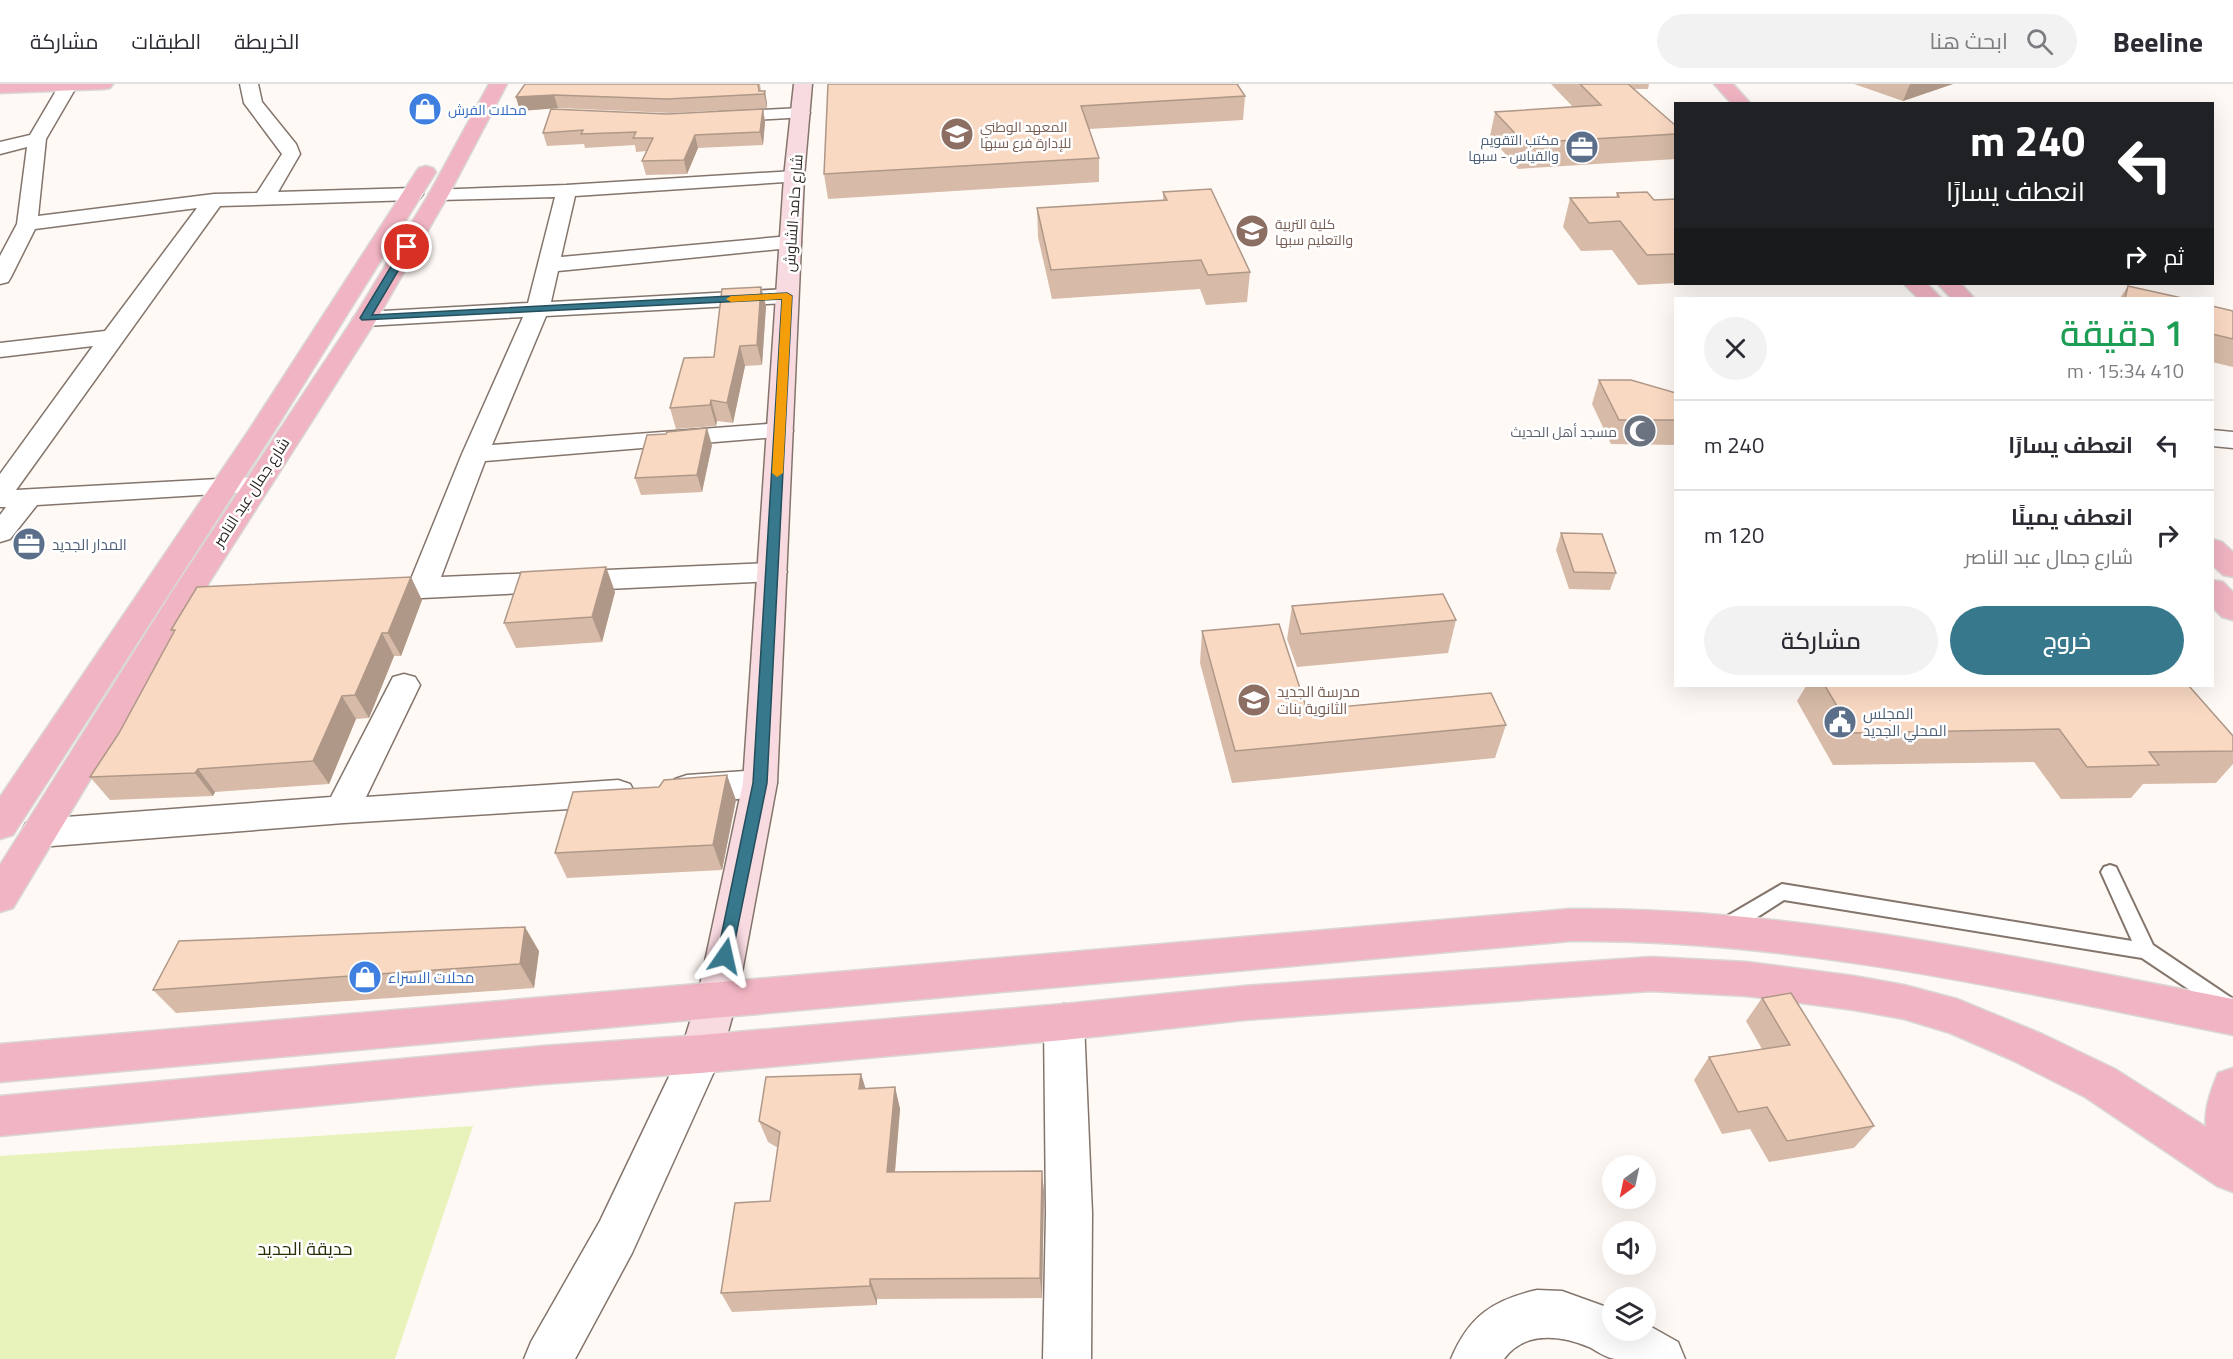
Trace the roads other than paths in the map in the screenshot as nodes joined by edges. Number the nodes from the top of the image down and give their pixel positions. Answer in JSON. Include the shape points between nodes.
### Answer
{"nodes":[{"id":1,"x":104,"y":84,"type":"edge"},
{"id":2,"x":249,"y":84,"type":"edge"},
{"id":3,"x":474,"y":84,"type":"edge"},
{"id":4,"x":498,"y":84,"type":"edge"},
{"id":5,"x":803,"y":84,"type":"edge"},
{"id":6,"x":1723,"y":84,"type":"edge"},
{"id":7,"x":69,"y":85,"type":"edge"},
{"id":8,"x":0,"y":88,"type":"edge"},
{"id":9,"x":1740,"y":102,"type":"edge"},
{"id":10,"x":801,"y":113,"type":"junction"},
{"id":11,"x":703,"y":118,"type":"edge"},
{"id":12,"x":37,"y":139,"type":"junction"},
{"id":13,"x":0,"y":147,"type":"edge"},
{"id":14,"x":794,"y":177,"type":"junction"},
{"id":15,"x":566,"y":191,"type":"junction"},
{"id":16,"x":426,"y":194,"type":"junction"},
{"id":17,"x":264,"y":198,"type":"junction"},
{"id":18,"x":214,"y":200,"type":"junction"},
{"id":19,"x":27,"y":224,"type":"junction"},
{"id":20,"x":790,"y":242,"type":"junction"},
{"id":21,"x":549,"y":265,"type":"junction"},
{"id":22,"x":0,"y":277,"type":"edge"},
{"id":23,"x":1917,"y":285,"type":"edge"},
{"id":24,"x":1950,"y":285,"type":"edge"},
{"id":25,"x":787,"y":296,"type":"junction"},
{"id":26,"x":1929,"y":297,"type":"edge"},
{"id":27,"x":1962,"y":297,"type":"edge"},
{"id":28,"x":538,"y":309,"type":"junction"},
{"id":29,"x":365,"y":318,"type":"junction"},
{"id":30,"x":112,"y":337,"type":"junction"},
{"id":31,"x":0,"y":350,"type":"edge"},
{"id":32,"x":780,"y":431,"type":"junction"},
{"id":33,"x":2214,"y":438,"type":"edge"},
{"id":34,"x":2233,"y":440,"type":"edge"},
{"id":35,"x":475,"y":454,"type":"junction"},
{"id":36,"x":255,"y":485,"type":"junction"},
{"id":37,"x":224,"y":486,"type":"junction"},
{"id":38,"x":0,"y":493,"type":"edge"},
{"id":39,"x":29,"y":497,"type":"junction"},
{"id":40,"x":0,"y":499,"type":"edge"},
{"id":41,"x":0,"y":533,"type":"edge"},
{"id":42,"x":2214,"y":550,"type":"edge"},
{"id":43,"x":2233,"y":568,"type":"edge"},
{"id":44,"x":772,"y":572,"type":"junction"},
{"id":45,"x":422,"y":588,"type":"junction"},
{"id":46,"x":2214,"y":591,"type":"edge"},
{"id":47,"x":338,"y":592,"type":"edge"},
{"id":48,"x":219,"y":597,"type":"edge"},
{"id":49,"x":183,"y":599,"type":"junction"},
{"id":50,"x":2233,"y":610,"type":"edge"},
{"id":51,"x":404,"y":686,"type":"dead end"},
{"id":52,"x":760,"y":783,"type":"junction"},
{"id":53,"x":344,"y":810,"type":"junction"},
{"id":54,"x":0,"y":825,"type":"edge"},
{"id":55,"x":39,"y":833,"type":"junction"},
{"id":56,"x":2110,"y":872,"type":"dead end"},
{"id":57,"x":0,"y":897,"type":"edge"},
{"id":58,"x":1721,"y":930,"type":"junction"},
{"id":59,"x":2146,"y":951,"type":"junction"},
{"id":60,"x":717,"y":999,"type":"junction"},
{"id":61,"x":2233,"y":1010,"type":"edge"},
{"id":62,"x":2233,"y":1017,"type":"edge"},
{"id":63,"x":1064,"y":1022,"type":"junction"},
{"id":64,"x":701,"y":1054,"type":"junction"},
{"id":65,"x":0,"y":1063,"type":"edge"},
{"id":66,"x":2233,"y":1086,"type":"edge"},
{"id":67,"x":0,"y":1116,"type":"edge"},
{"id":68,"x":2232,"y":1170,"type":"edge"},
{"id":69,"x":548,"y":1359,"type":"edge"},
{"id":70,"x":1067,"y":1359,"type":"edge"},
{"id":71,"x":1475,"y":1359,"type":"edge"},
{"id":72,"x":1661,"y":1359,"type":"edge"}],
"edges":[{"from":1,"to":7,"type":"main road"},
{"from":2,"to":17,"type":"street","via":[[253,103],[291,154]]},
{"from":3,"to":16,"type":"main road","name":"شارع جمال عبد الناصر"},
{"from":4,"to":16,"type":"main road","name":"شارع جمال عبد الناصر"},
{"from":5,"to":10,"type":"street","name":"شارع حامد الشاوش"},
{"from":6,"to":9,"type":"main road"},
{"from":7,"to":8,"type":"main road"},
{"from":7,"to":12,"type":"street"},
{"from":10,"to":11,"type":"street"},
{"from":10,"to":14,"type":"street","name":"شارع حامد الشاوش"},
{"from":12,"to":13,"type":"street"},
{"from":12,"to":19,"type":"street"},
{"from":14,"to":15,"type":"street"},
{"from":14,"to":20,"type":"street","name":"شارع حامد الشاوش"},
{"from":15,"to":16,"type":"street"},
{"from":15,"to":21,"type":"street"},
{"from":16,"to":17,"type":"street"},
{"from":16,"to":29,"type":"main road","name":"شارع جمال عبد الناصر"},
{"from":16,"to":37,"type":"main road","name":"شارع جمال عبد الناصر"},
{"from":17,"to":18,"type":"street"},
{"from":18,"to":19,"type":"street"},
{"from":18,"to":30,"type":"street"},
{"from":19,"to":22,"type":"street"},
{"from":20,"to":21,"type":"street"},
{"from":20,"to":25,"type":"street","name":"شارع حامد الشاوش"},
{"from":21,"to":28,"type":"street"},
{"from":23,"to":26,"type":"main road"},
{"from":24,"to":27,"type":"main road"},
{"from":25,"to":28,"type":"street"},
{"from":25,"to":32,"type":"street","name":"شارع حامد الشاوش"},
{"from":28,"to":29,"type":"street"},
{"from":28,"to":35,"type":"street"},
{"from":29,"to":36,"type":"main road","name":"شارع جمال عبد الناصر"},
{"from":30,"to":31,"type":"street"},
{"from":30,"to":38,"type":"street"},
{"from":32,"to":35,"type":"street"},
{"from":32,"to":44,"type":"street","name":"شارع حامد الشاوش"},
{"from":33,"to":34,"type":"street"},
{"from":35,"to":45,"type":"street"},
{"from":36,"to":37,"type":"street"},
{"from":36,"to":49,"type":"main road","name":"شارع جمال عبد الناصر"},
{"from":37,"to":39,"type":"street"},
{"from":37,"to":54,"type":"main road","name":"شارع جمال عبد الناصر"},
{"from":39,"to":40,"type":"street"},
{"from":39,"to":41,"type":"street"},
{"from":42,"to":43,"type":"main road"},
{"from":44,"to":45,"type":"street"},
{"from":44,"to":52,"type":"street","name":"شارع حامد الشاوش"},
{"from":45,"to":47,"type":"street"},
{"from":46,"to":50,"type":"main road"},
{"from":48,"to":49,"type":"street"},
{"from":49,"to":55,"type":"main road","name":"شارع جمال عبد الناصر"},
{"from":51,"to":53,"type":"street","via":[[351,788]]},
{"from":52,"to":53,"type":"street"},
{"from":52,"to":60,"type":"street","name":"شارع حامد الشاوش"},
{"from":53,"to":55,"type":"street"},
{"from":55,"to":57,"type":"main road","name":"شارع جمال عبد الناصر"},
{"from":56,"to":59,"type":"lane"},
{"from":58,"to":59,"type":"lane","via":[[1782,892]]},
{"from":58,"to":60,"type":"main road","via":[[1649,924],[1570,925]]},
{"from":58,"to":62,"type":"main road","via":[[1899,954]]},
{"from":59,"to":61,"type":"lane"},
{"from":60,"to":64,"type":"street","name":"شارع حامد الشاوش"},
{"from":60,"to":65,"type":"main road"},
{"from":63,"to":64,"type":"main road"},
{"from":63,"to":68,"type":"main road","via":[[1244,1003],[1573,978],[1651,974],[1747,979],[1884,998],[1957,1017],[2100,1083]]},
{"from":63,"to":70,"type":"street","via":[[1069,1213]]},
{"from":64,"to":67,"type":"main road"},
{"from":64,"to":69,"type":"street","via":[[616,1237]]},
{"from":66,"to":68,"type":"main road","via":[[2226,1118]]},
{"from":71,"to":72,"type":"street","via":[[1501,1325],[1521,1315],[1550,1313],[1580,1318]]}]}
